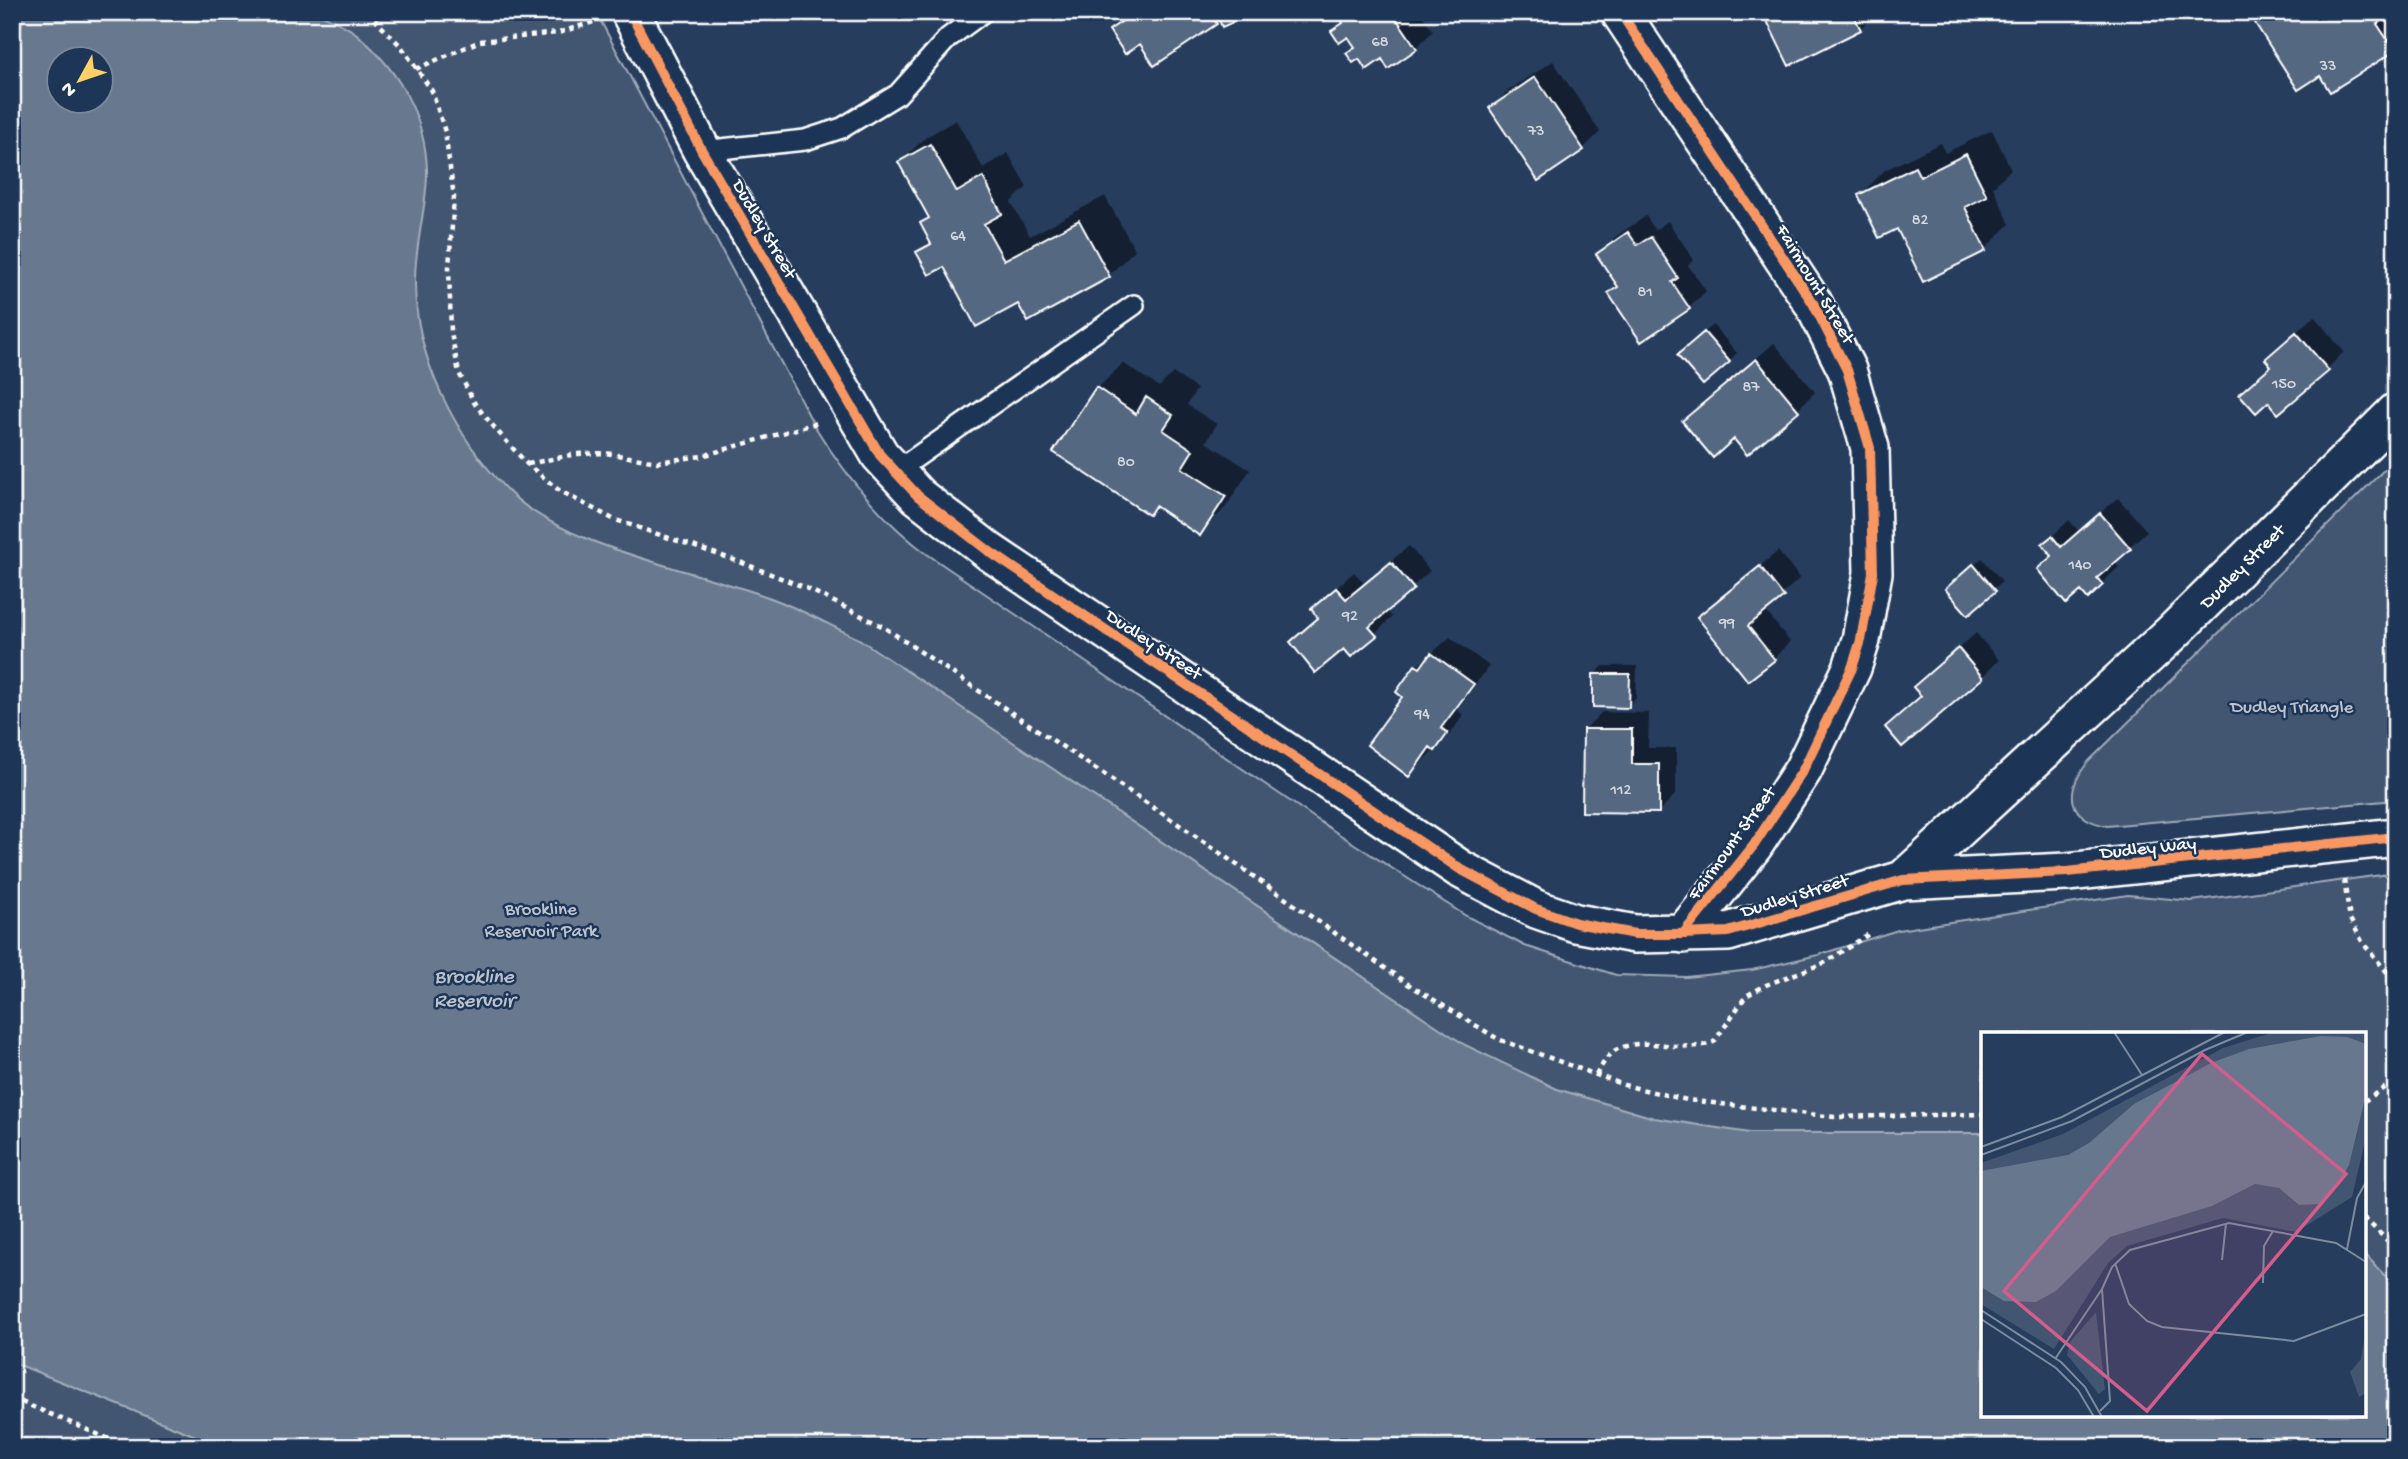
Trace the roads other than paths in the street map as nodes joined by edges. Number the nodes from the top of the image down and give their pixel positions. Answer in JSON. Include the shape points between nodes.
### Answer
{"nodes":[{"id":1,"x":630,"y":12,"type":"edge"},
{"id":2,"x":983,"y":12,"type":"edge"},
{"id":3,"x":1620,"y":12,"type":"edge"},
{"id":4,"x":702,"y":150,"type":"junction"},
{"id":5,"x":1134,"y":305,"type":"dead end"},
{"id":6,"x":2396,"y":412,"type":"edge"},
{"id":7,"x":895,"y":472,"type":"junction"},
{"id":8,"x":2396,"y":837,"type":"edge"},
{"id":9,"x":1903,"y":880,"type":"junction"},
{"id":10,"x":1683,"y":934,"type":"junction"}],
"edges":[{"from":1,"to":4,"type":"street","name":"Dudley Street"},
{"from":2,"to":4,"type":"lane","via":[[948,37],[898,94],[842,128],[805,140]]},
{"from":3,"to":10,"type":"street","name":"Fairmount Street","via":[[1813,303],[1847,370],[1870,448],[1873,573],[1852,668],[1796,781],[1754,845]]},
{"from":4,"to":7,"type":"street","name":"Dudley Street","via":[[862,427]]},
{"from":5,"to":7,"type":"lane"},
{"from":6,"to":9,"type":"street","name":"Dudley Street","via":[[2172,633]]},
{"from":7,"to":10,"type":"street","name":"Dudley Street","via":[[927,504],[989,552],[1498,892],[1576,923],[1635,934]]},
{"from":8,"to":9,"type":"street","name":"Dudley Way","via":[[2067,873]]},
{"from":9,"to":10,"type":"street","name":"Dudley Street","via":[[1728,932]]}]}
